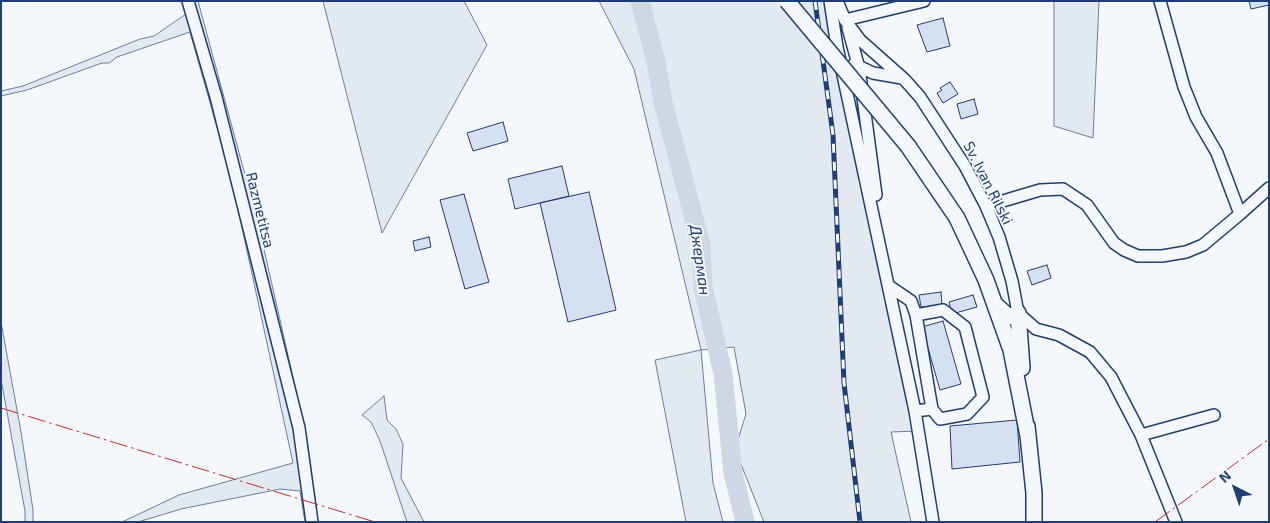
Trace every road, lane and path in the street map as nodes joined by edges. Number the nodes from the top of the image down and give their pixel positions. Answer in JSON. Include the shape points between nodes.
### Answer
{"nodes":[{"id":1,"x":188,"y":1,"type":"edge"},
{"id":2,"x":787,"y":1,"type":"edge"},
{"id":3,"x":830,"y":1,"type":"edge"},
{"id":4,"x":837,"y":1,"type":"edge"},
{"id":5,"x":924,"y":1,"type":"edge"},
{"id":6,"x":1160,"y":1,"type":"edge"},
{"id":7,"x":845,"y":20,"type":"junction"},
{"id":8,"x":837,"y":46,"type":"junction"},
{"id":9,"x":859,"y":68,"type":"junction"},
{"id":10,"x":904,"y":79,"type":"junction"},
{"id":11,"x":1269,"y":188,"type":"edge"},
{"id":12,"x":986,"y":206,"type":"junction"},
{"id":13,"x":1240,"y":214,"type":"junction"},
{"id":14,"x":885,"y":265,"type":"junction"},
{"id":15,"x":889,"y":286,"type":"junction"},
{"id":16,"x":996,"y":305,"type":"junction"},
{"id":17,"x":1018,"y":313,"type":"junction"},
{"id":18,"x":916,"y":315,"type":"junction"},
{"id":19,"x":932,"y":409,"type":"junction"},
{"id":20,"x":915,"y":411,"type":"junction"},
{"id":21,"x":1214,"y":415,"type":"dead end"},
{"id":22,"x":1141,"y":435,"type":"junction"},
{"id":23,"x":1028,"y":436,"type":"junction"},
{"id":24,"x":312,"y":522,"type":"edge"},
{"id":25,"x":933,"y":522,"type":"edge"},
{"id":26,"x":1034,"y":522,"type":"edge"},
{"id":27,"x":1176,"y":522,"type":"edge"}],
"edges":[{"from":1,"to":24,"type":"street","name":"Razmetitsa","via":[[216,97],[299,428]]},
{"from":2,"to":16,"type":"main road","bridge":true,"via":[[908,146],[957,218]]},
{"from":3,"to":8,"type":"street"},
{"from":4,"to":7,"type":"street","name":"Sv. Ivan Rilski"},
{"from":5,"to":7,"type":"street"},
{"from":6,"to":13,"type":"street","via":[[1184,87],[1217,152]]},
{"from":7,"to":9,"type":"street"},
{"from":7,"to":10,"type":"street","name":"Sv. Ivan Rilski","via":[[874,54]]},
{"from":8,"to":9,"type":"street"},
{"from":8,"to":14,"type":"street"},
{"from":9,"to":10,"type":"street"},
{"from":9,"to":14,"type":"street"},
{"from":10,"to":12,"type":"street","name":"Sv. Ivan Rilski","via":[[920,96],[948,138]]},
{"from":11,"to":13,"type":"street"},
{"from":12,"to":13,"type":"street","via":[[1040,190],[1063,189],[1087,205],[1114,243],[1124,250],[1146,256],[1170,255],[1203,245]]},
{"from":12,"to":17,"type":"street","name":"Sv. Ivan Rilski","via":[[1006,258]]},
{"from":14,"to":15,"type":"street"},
{"from":15,"to":18,"type":"street","via":[[911,301]]},
{"from":15,"to":20,"type":"street"},
{"from":16,"to":17,"type":"main road","via":[[1008,317]]},
{"from":16,"to":23,"type":"main road","via":[[1010,350]]},
{"from":17,"to":22,"type":"street","via":[[1036,329],[1076,343],[1090,352],[1101,363]]},
{"from":17,"to":23,"type":"main road"},
{"from":18,"to":19,"type":"street"},
{"from":18,"to":19,"type":"street","via":[[942,310],[965,327],[984,397],[967,414],[940,419]]},
{"from":19,"to":20,"type":"street"},
{"from":20,"to":25,"type":"street"},
{"from":21,"to":22,"type":"street"},
{"from":22,"to":27,"type":"street"},
{"from":23,"to":26,"type":"main road"}]}
